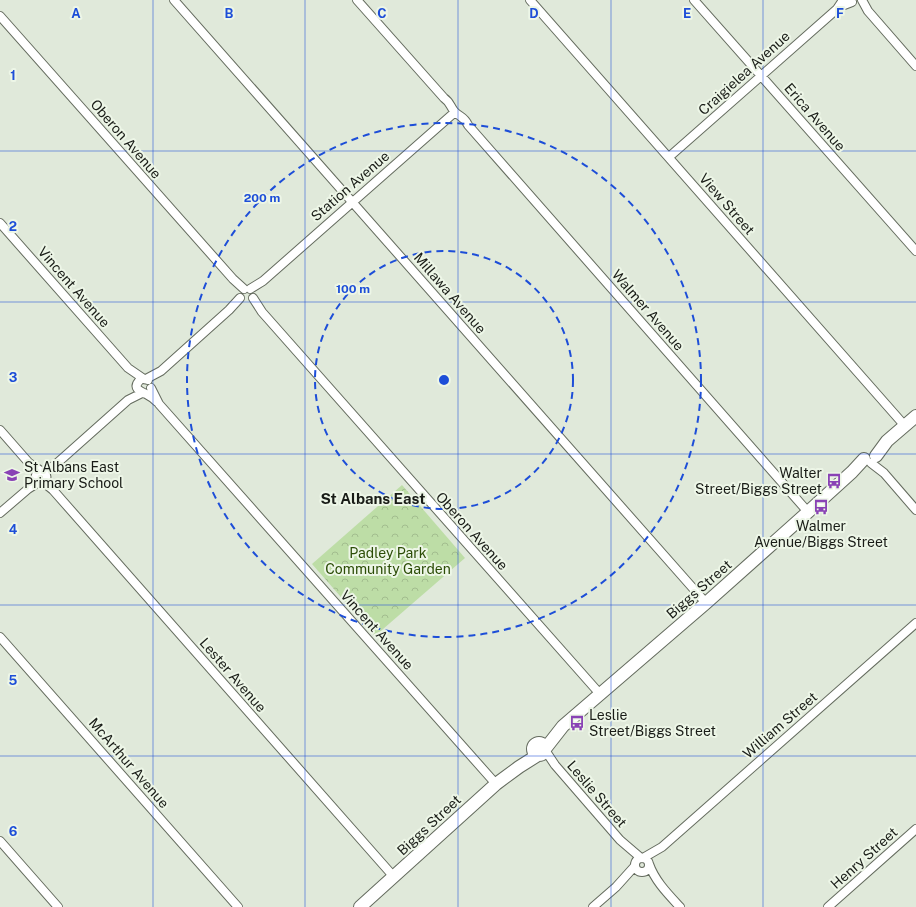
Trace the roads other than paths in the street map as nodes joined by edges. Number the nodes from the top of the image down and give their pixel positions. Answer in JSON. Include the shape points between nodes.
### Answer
{"nodes":[{"id":1,"x":174,"y":0,"type":"edge"},
{"id":2,"x":357,"y":0,"type":"edge"},
{"id":3,"x":530,"y":0,"type":"edge"},
{"id":4,"x":694,"y":0,"type":"edge"},
{"id":5,"x":843,"y":0,"type":"edge"},
{"id":6,"x":855,"y":1,"type":"edge"},
{"id":7,"x":837,"y":9,"type":"junction"},
{"id":8,"x":0,"y":16,"type":"edge"},
{"id":9,"x":916,"y":66,"type":"edge"},
{"id":10,"x":761,"y":76,"type":"junction"},
{"id":11,"x":453,"y":113,"type":"junction"},
{"id":12,"x":669,"y":157,"type":"junction"},
{"id":13,"x":352,"y":202,"type":"junction"},
{"id":14,"x":0,"y":223,"type":"edge"},
{"id":15,"x":916,"y":251,"type":"edge"},
{"id":16,"x":247,"y":295,"type":"junction"},
{"id":17,"x":128,"y":368,"type":"junction"},
{"id":18,"x":137,"y":385,"type":"junction"},
{"id":19,"x":147,"y":386,"type":"junction"},
{"id":20,"x":128,"y":400,"type":"junction"},
{"id":21,"x":916,"y":416,"type":"edge"},
{"id":22,"x":904,"y":426,"type":"junction"},
{"id":23,"x":0,"y":430,"type":"edge"},
{"id":24,"x":871,"y":458,"type":"junction"},
{"id":25,"x":42,"y":477,"type":"junction"},
{"id":26,"x":916,"y":510,"type":"edge"},
{"id":27,"x":808,"y":512,"type":"junction"},
{"id":28,"x":0,"y":513,"type":"edge"},
{"id":29,"x":706,"y":603,"type":"junction"},
{"id":30,"x":916,"y":623,"type":"edge"},
{"id":31,"x":0,"y":636,"type":"edge"},
{"id":32,"x":600,"y":694,"type":"junction"},
{"id":33,"x":540,"y":750,"type":"junction"},
{"id":34,"x":496,"y":784,"type":"junction"},
{"id":35,"x":916,"y":829,"type":"edge"},
{"id":36,"x":620,"y":840,"type":"junction"},
{"id":37,"x":0,"y":841,"type":"edge"},
{"id":38,"x":646,"y":860,"type":"junction"},
{"id":39,"x":637,"y":869,"type":"junction"},
{"id":40,"x":394,"y":877,"type":"junction"},
{"id":41,"x":665,"y":890,"type":"junction"},
{"id":42,"x":58,"y":907,"type":"edge"},
{"id":43,"x":238,"y":907,"type":"edge"},
{"id":44,"x":360,"y":907,"type":"edge"},
{"id":45,"x":593,"y":907,"type":"edge"},
{"id":46,"x":680,"y":907,"type":"edge"},
{"id":47,"x":828,"y":907,"type":"edge"}],
"edges":[{"from":1,"to":13,"type":"street","name":"Millawa Avenue"},
{"from":2,"to":11,"type":"street","name":"Walmer Avenue","via":[[451,104]]},
{"from":3,"to":12,"type":"street","name":"View Street"},
{"from":4,"to":10,"type":"street","name":"Erica Avenue"},
{"from":5,"to":7,"type":"street","name":"Craigielea Avenue"},
{"from":6,"to":7,"type":"street","name":"Craigielea Avenue"},
{"from":6,"to":9,"type":"street","via":[[868,11]]},
{"from":7,"to":10,"type":"street","name":"Craigielea Avenue"},
{"from":8,"to":16,"type":"street","name":"Oberon Avenue"},
{"from":10,"to":12,"type":"street","name":"Craigielea Avenue"},
{"from":10,"to":15,"type":"street","name":"Erica Avenue"},
{"from":11,"to":13,"type":"street","name":"Station Avenue"},
{"from":11,"to":27,"type":"street","name":"Walmer Avenue","via":[[464,118]]},
{"from":12,"to":22,"type":"street","name":"View Street"},
{"from":13,"to":16,"type":"street","name":"Station Avenue"},
{"from":13,"to":29,"type":"street","name":"Millawa Avenue"},
{"from":14,"to":17,"type":"street","name":"Vincent Avenue"},
{"from":16,"to":19,"type":"street","name":"Station Avenue"},
{"from":16,"to":32,"type":"street","name":"Oberon Avenue"},
{"from":17,"to":18,"type":"street","name":"Vincent Avenue"},
{"from":17,"to":19,"type":"street","name":"Vincent Avenue"},
{"from":18,"to":19,"type":"street","name":"Vincent Avenue","via":[[139,391]]},
{"from":18,"to":20,"type":"street","name":"Station Avenue"},
{"from":19,"to":20,"type":"street","name":"Station Avenue"},
{"from":19,"to":34,"type":"street","name":"Vincent Avenue","via":[[159,404]]},
{"from":20,"to":25,"type":"street","name":"Station Avenue"},
{"from":21,"to":22,"type":"street","name":"Biggs Street"},
{"from":22,"to":24,"type":"street","name":"Biggs Street"},
{"from":23,"to":25,"type":"street","name":"Lester Avenue"},
{"from":24,"to":26,"type":"street"},
{"from":24,"to":27,"type":"street","name":"Biggs Street"},
{"from":25,"to":28,"type":"street","name":"Station Avenue"},
{"from":25,"to":40,"type":"street","name":"Lester Avenue"},
{"from":27,"to":29,"type":"street","name":"Biggs Street"},
{"from":29,"to":32,"type":"street","name":"Biggs Street"},
{"from":30,"to":38,"type":"street","name":"William Street"},
{"from":31,"to":43,"type":"street","name":"McArthur Avenue"},
{"from":32,"to":33,"type":"street","name":"Biggs Street"},
{"from":33,"to":34,"type":"street","name":"Biggs Street"},
{"from":33,"to":36,"type":"street","name":"Leslie Street"},
{"from":34,"to":40,"type":"street","name":"Biggs Street"},
{"from":35,"to":47,"type":"street","name":"Henry Street"},
{"from":36,"to":38,"type":"street","name":"Leslie Street"},
{"from":36,"to":39,"type":"street","name":"Leslie Street"},
{"from":37,"to":42,"type":"street"},
{"from":38,"to":39,"type":"street","via":[[637,860]]},
{"from":38,"to":39,"type":"street","via":[[646,871]]},
{"from":38,"to":41,"type":"street","name":"Leslie Street"},
{"from":39,"to":41,"type":"street","name":"Leslie Street"},
{"from":39,"to":45,"type":"street"},
{"from":40,"to":44,"type":"street","name":"Biggs Street"},
{"from":41,"to":46,"type":"street","name":"Leslie Street"}]}
